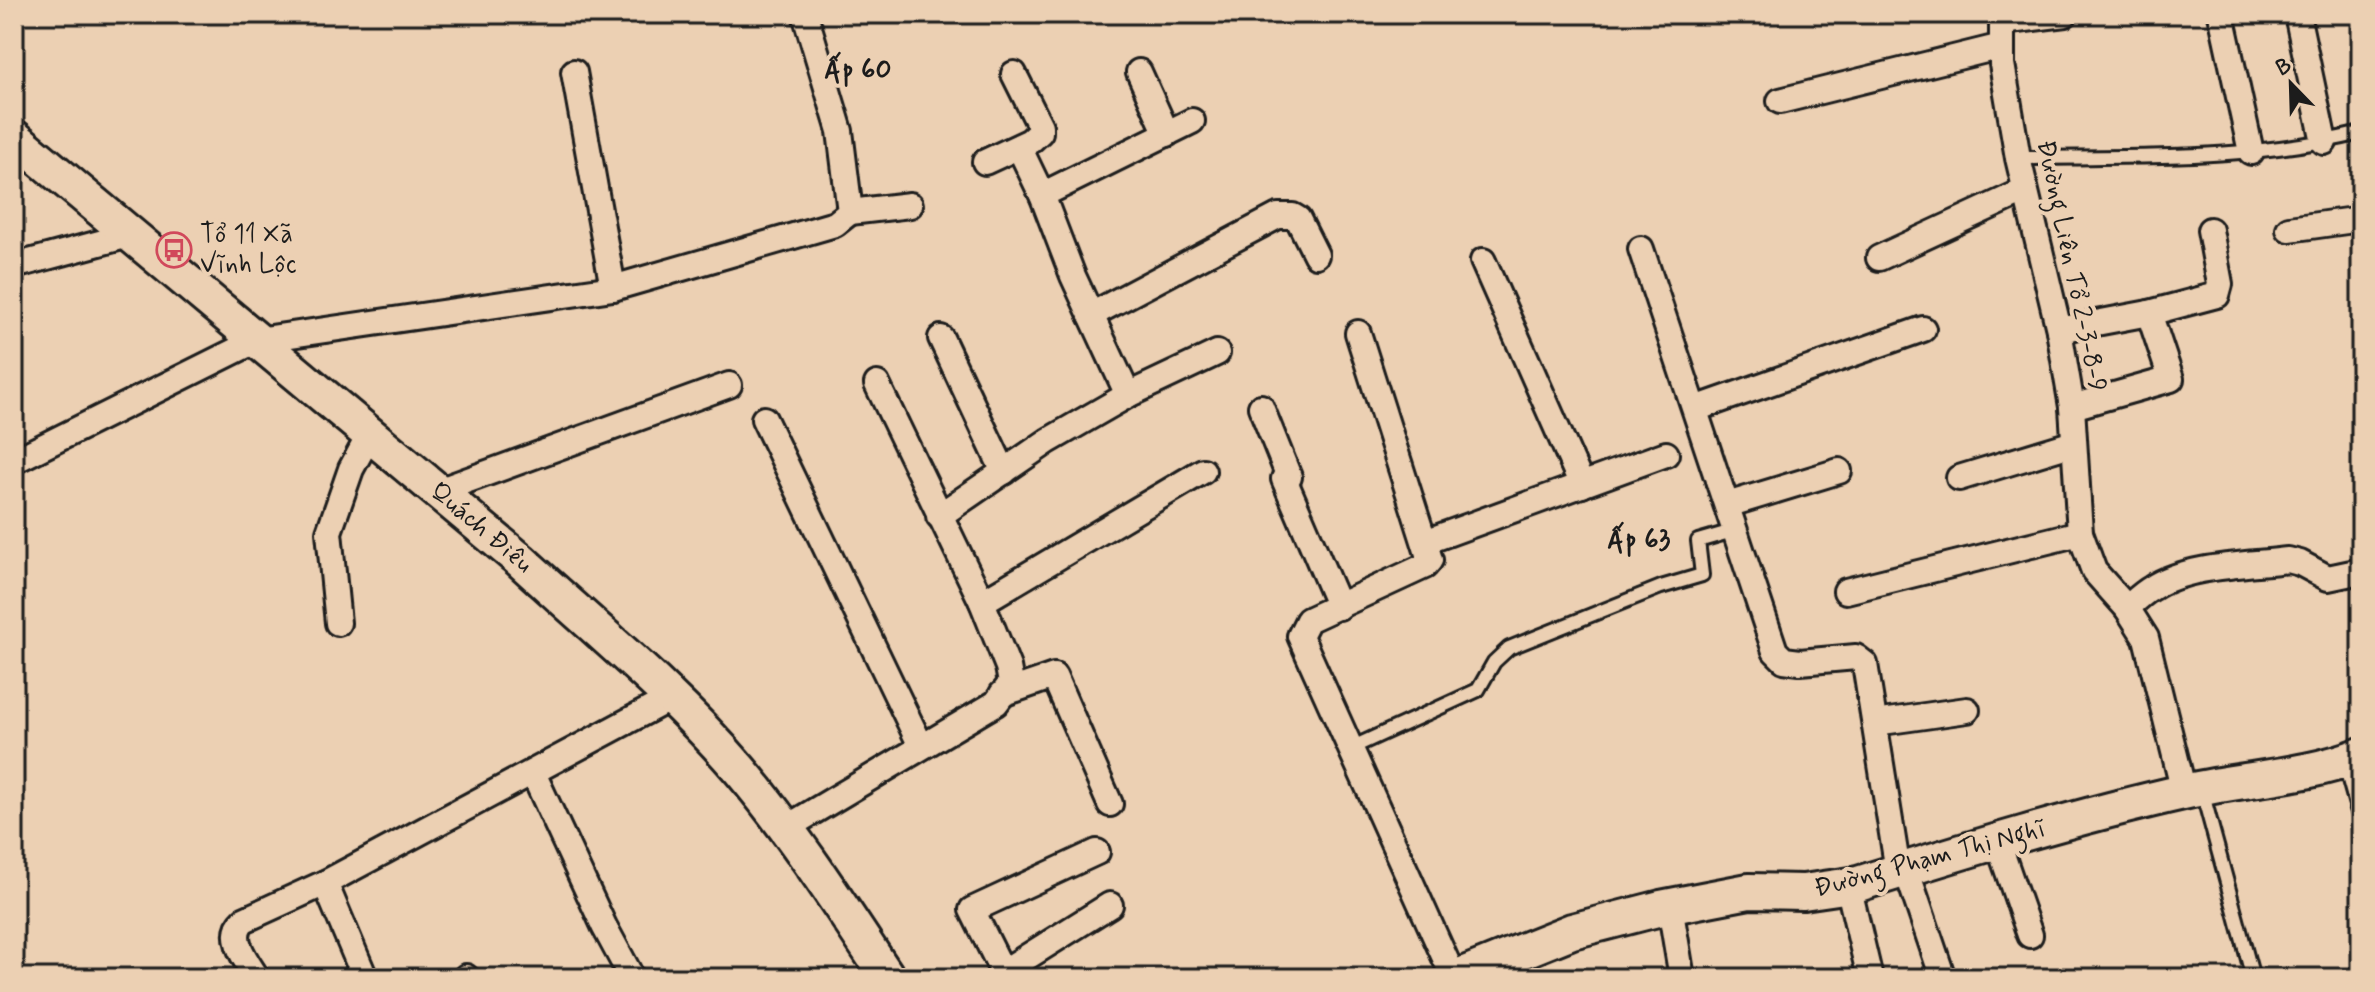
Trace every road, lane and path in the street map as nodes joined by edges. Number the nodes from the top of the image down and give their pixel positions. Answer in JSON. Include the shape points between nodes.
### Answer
{"nodes":[{"id":1,"x":805,"y":14,"type":"edge"},
{"id":2,"x":2065,"y":14,"type":"edge"},
{"id":3,"x":2221,"y":14,"type":"edge"},
{"id":4,"x":2297,"y":14,"type":"edge"},
{"id":5,"x":2002,"y":27,"type":"edge"},
{"id":6,"x":574,"y":72,"type":"dead end"},
{"id":7,"x":1139,"y":72,"type":"dead end"},
{"id":8,"x":1014,"y":74,"type":"dead end"},
{"id":9,"x":1780,"y":101,"type":"dead end"},
{"id":10,"x":1192,"y":121,"type":"dead end"},
{"id":11,"x":2361,"y":133,"type":"edge"},
{"id":12,"x":1167,"y":134,"type":"junction"},
{"id":13,"x":14,"y":137,"type":"edge"},
{"id":14,"x":2324,"y":142,"type":"junction"},
{"id":15,"x":1019,"y":147,"type":"junction"},
{"id":16,"x":2251,"y":152,"type":"junction"},
{"id":17,"x":2018,"y":158,"type":"junction"},
{"id":18,"x":985,"y":162,"type":"dead end"},
{"id":19,"x":2024,"y":191,"type":"junction"},
{"id":20,"x":1042,"y":195,"type":"junction"},
{"id":21,"x":910,"y":205,"type":"dead end"},
{"id":22,"x":850,"y":212,"type":"junction"},
{"id":23,"x":2361,"y":219,"type":"edge"},
{"id":24,"x":2289,"y":229,"type":"dead end"},
{"id":25,"x":2210,"y":230,"type":"dead end"},
{"id":26,"x":133,"y":234,"type":"junction"},
{"id":27,"x":1641,"y":249,"type":"dead end"},
{"id":28,"x":1316,"y":255,"type":"dead end"},
{"id":29,"x":1879,"y":258,"type":"dead end"},
{"id":30,"x":1483,"y":261,"type":"dead end"},
{"id":31,"x":14,"y":266,"type":"edge"},
{"id":32,"x":613,"y":288,"type":"junction"},
{"id":33,"x":2149,"y":313,"type":"junction"},
{"id":34,"x":1091,"y":315,"type":"junction"},
{"id":35,"x":1923,"y":329,"type":"dead end"},
{"id":36,"x":2059,"y":330,"type":"junction"},
{"id":37,"x":1358,"y":333,"type":"dead end"},
{"id":38,"x":941,"y":338,"type":"dead end"},
{"id":39,"x":257,"y":340,"type":"junction"},
{"id":40,"x":1217,"y":353,"type":"dead end"},
{"id":41,"x":877,"y":384,"type":"dead end"},
{"id":42,"x":729,"y":385,"type":"dead end"},
{"id":43,"x":1128,"y":395,"type":"junction"},
{"id":44,"x":1261,"y":407,"type":"dead end"},
{"id":45,"x":2072,"y":407,"type":"junction"},
{"id":46,"x":1695,"y":409,"type":"junction"},
{"id":47,"x":764,"y":419,"type":"dead end"},
{"id":48,"x":370,"y":434,"type":"junction"},
{"id":49,"x":2074,"y":443,"type":"junction"},
{"id":50,"x":1666,"y":454,"type":"dead end"},
{"id":51,"x":14,"y":461,"type":"edge"},
{"id":52,"x":1203,"y":471,"type":"dead end"},
{"id":53,"x":1839,"y":471,"type":"dead end"},
{"id":54,"x":1004,"y":472,"type":"junction"},
{"id":55,"x":1959,"y":478,"type":"dead end"},
{"id":56,"x":1582,"y":485,"type":"junction"},
{"id":57,"x":438,"y":491,"type":"junction"},
{"id":58,"x":1727,"y":505,"type":"junction"},
{"id":59,"x":939,"y":516,"type":"junction"},
{"id":60,"x":1736,"y":530,"type":"junction"},
{"id":61,"x":2080,"y":533,"type":"junction"},
{"id":62,"x":1425,"y":542,"type":"junction"},
{"id":63,"x":2361,"y":571,"type":"edge"},
{"id":64,"x":1846,"y":591,"type":"dead end"},
{"id":65,"x":982,"y":602,"type":"junction"},
{"id":66,"x":1339,"y":607,"type":"junction"},
{"id":67,"x":2127,"y":608,"type":"junction"},
{"id":68,"x":338,"y":623,"type":"dead end"},
{"id":69,"x":1002,"y":694,"type":"junction"},
{"id":70,"x":671,"y":698,"type":"junction"},
{"id":71,"x":1967,"y":710,"type":"dead end"},
{"id":72,"x":1875,"y":723,"type":"junction"},
{"id":73,"x":921,"y":746,"type":"junction"},
{"id":74,"x":1351,"y":748,"type":"junction"},
{"id":75,"x":2353,"y":759,"type":"edge"},
{"id":76,"x":533,"y":773,"type":"junction"},
{"id":77,"x":2193,"y":790,"type":"junction"},
{"id":78,"x":1110,"y":804,"type":"dead end"},
{"id":79,"x":2361,"y":823,"type":"edge"},
{"id":80,"x":786,"y":828,"type":"junction"},
{"id":81,"x":1998,"y":843,"type":"junction"},
{"id":82,"x":1097,"y":852,"type":"dead end"},
{"id":83,"x":1902,"y":870,"type":"junction"},
{"id":84,"x":325,"y":883,"type":"junction"},
{"id":85,"x":1848,"y":885,"type":"junction"},
{"id":86,"x":1110,"y":905,"type":"dead end"},
{"id":87,"x":1670,"y":906,"type":"junction"},
{"id":88,"x":2030,"y":935,"type":"dead end"},
{"id":89,"x":1511,"y":968,"type":"edge"},
{"id":90,"x":1004,"y":975,"type":"edge"},
{"id":91,"x":257,"y":978,"type":"edge"},
{"id":92,"x":365,"y":978,"type":"edge"},
{"id":93,"x":632,"y":978,"type":"edge"},
{"id":94,"x":888,"y":978,"type":"edge"},
{"id":95,"x":1455,"y":978,"type":"edge"},
{"id":96,"x":1682,"y":978,"type":"edge"},
{"id":97,"x":1870,"y":978,"type":"edge"},
{"id":98,"x":1943,"y":978,"type":"edge"},
{"id":99,"x":2253,"y":978,"type":"edge"}],
"edges":[{"from":1,"to":22,"type":"street","via":[[840,131]]},
{"from":2,"to":5,"type":"street"},
{"from":3,"to":16,"type":"street"},
{"from":4,"to":14,"type":"street"},
{"from":5,"to":9,"type":"street"},
{"from":5,"to":17,"type":"street","name":"Đường Liên Tổ 2-3-8-9","via":[[2002,64]]},
{"from":6,"to":32,"type":"street"},
{"from":7,"to":12,"type":"street"},
{"from":8,"to":15,"type":"street","via":[[1041,129]]},
{"from":10,"to":12,"type":"street"},
{"from":11,"to":14,"type":"lane"},
{"from":12,"to":20,"type":"street"},
{"from":13,"to":26,"type":"main road","name":"Quách Điêu"},
{"from":14,"to":16,"type":"lane"},
{"from":15,"to":18,"type":"street"},
{"from":15,"to":20,"type":"street"},
{"from":16,"to":17,"type":"lane"},
{"from":17,"to":19,"type":"street","name":"Đường Liên Tổ 2-3-8-9"},
{"from":19,"to":29,"type":"street"},
{"from":19,"to":36,"type":"street","name":"Đường Liên Tổ 2-3-8-9"},
{"from":20,"to":34,"type":"street"},
{"from":21,"to":22,"type":"street"},
{"from":22,"to":32,"type":"street","via":[[835,224]]},
{"from":23,"to":24,"type":"street"},
{"from":25,"to":33,"type":"street","via":[[2220,284],[2217,295]]},
{"from":26,"to":31,"type":"street"},
{"from":26,"to":39,"type":"main road","name":"Quách Điêu"},
{"from":27,"to":46,"type":"street"},
{"from":28,"to":34,"type":"street","via":[[1298,219],[1278,216]]},
{"from":30,"to":56,"type":"street"},
{"from":32,"to":39,"type":"street"},
{"from":33,"to":36,"type":"street"},
{"from":33,"to":45,"type":"street","via":[[2171,379]]},
{"from":34,"to":43,"type":"street"},
{"from":35,"to":46,"type":"street"},
{"from":36,"to":45,"type":"street","name":"Đường Liên Tổ 2-3-8-9"},
{"from":37,"to":62,"type":"street"},
{"from":38,"to":54,"type":"street"},
{"from":39,"to":48,"type":"main road","name":"Quách Điêu"},
{"from":39,"to":51,"type":"street"},
{"from":40,"to":43,"type":"street"},
{"from":41,"to":59,"type":"street"},
{"from":42,"to":57,"type":"street"},
{"from":43,"to":54,"type":"street"},
{"from":44,"to":66,"type":"street","via":[[1289,477],[1284,479]]},
{"from":45,"to":49,"type":"street","name":"Đường Liên Tổ 2-3-8-9"},
{"from":46,"to":58,"type":"street"},
{"from":47,"to":73,"type":"street"},
{"from":48,"to":57,"type":"main road","name":"Quách Điêu"},
{"from":48,"to":68,"type":"street","via":[[351,469],[329,532]]},
{"from":49,"to":55,"type":"street"},
{"from":49,"to":61,"type":"street","name":"Đường Liên Tổ 2-3-8-9"},
{"from":50,"to":56,"type":"street"},
{"from":52,"to":65,"type":"street"},
{"from":53,"to":58,"type":"street"},
{"from":54,"to":59,"type":"street"},
{"from":56,"to":62,"type":"street"},
{"from":57,"to":70,"type":"main road","name":"Quách Điêu"},
{"from":58,"to":60,"type":"street"},
{"from":59,"to":65,"type":"street"},
{"from":60,"to":72,"type":"street","via":[[1775,651],[1784,660],[1800,662],[1856,657],[1865,664]]},
{"from":60,"to":74,"type":"lane","via":[[1698,541],[1702,575],[1509,648],[1478,690]]},
{"from":61,"to":64,"type":"street"},
{"from":61,"to":67,"type":"street","name":"Đường Liên Tổ 2-3-8-9","via":[[2094,571]]},
{"from":62,"to":66,"type":"street","via":[[1427,565]]},
{"from":63,"to":67,"type":"street","via":[[2328,578],[2288,560],[2204,571],[2153,587]]},
{"from":65,"to":69,"type":"street","via":[[1008,667],[1011,683]]},
{"from":66,"to":74,"type":"street","via":[[1308,620],[1300,636]]},
{"from":67,"to":77,"type":"street","name":"Đường Liên Tổ 2-3-8-9","via":[[2146,638]]},
{"from":69,"to":73,"type":"street","via":[[996,703]]},
{"from":69,"to":78,"type":"street","via":[[1054,676]]},
{"from":70,"to":76,"type":"street"},
{"from":70,"to":80,"type":"main road","name":"Quách Điêu"},
{"from":71,"to":72,"type":"street"},
{"from":72,"to":83,"type":"street"},
{"from":73,"to":80,"type":"street"},
{"from":74,"to":95,"type":"street"},
{"from":75,"to":77,"type":"main road","name":"Đường Phạm Thị Nghĩ"},
{"from":75,"to":79,"type":"lane"},
{"from":76,"to":84,"type":"street"},
{"from":76,"to":93,"type":"street"},
{"from":77,"to":81,"type":"main road","name":"Đường Phạm Thị Nghĩ"},
{"from":77,"to":99,"type":"lane"},
{"from":80,"to":94,"type":"main road","name":"Quách Điêu"},
{"from":81,"to":83,"type":"main road","name":"Đường Phạm Thị Nghĩ"},
{"from":81,"to":88,"type":"street"},
{"from":82,"to":90,"type":"street","via":[[972,910]]},
{"from":83,"to":85,"type":"main road","name":"Đường Phạm Thị Nghĩ"},
{"from":83,"to":98,"type":"street"},
{"from":84,"to":91,"type":"street","via":[[238,926],[236,937]]},
{"from":84,"to":92,"type":"street"},
{"from":85,"to":87,"type":"main road","name":"Đường Phạm Thị Nghĩ","via":[[1803,892],[1749,891]]},
{"from":85,"to":97,"type":"street"},
{"from":86,"to":90,"type":"street"},
{"from":87,"to":89,"type":"main road","name":"Đường Phạm Thị Nghĩ","via":[[1572,931]]},
{"from":87,"to":96,"type":"street"},
{"from":89,"to":95,"type":"main road","name":"Đường Phạm Thị Nghĩ"}]}
